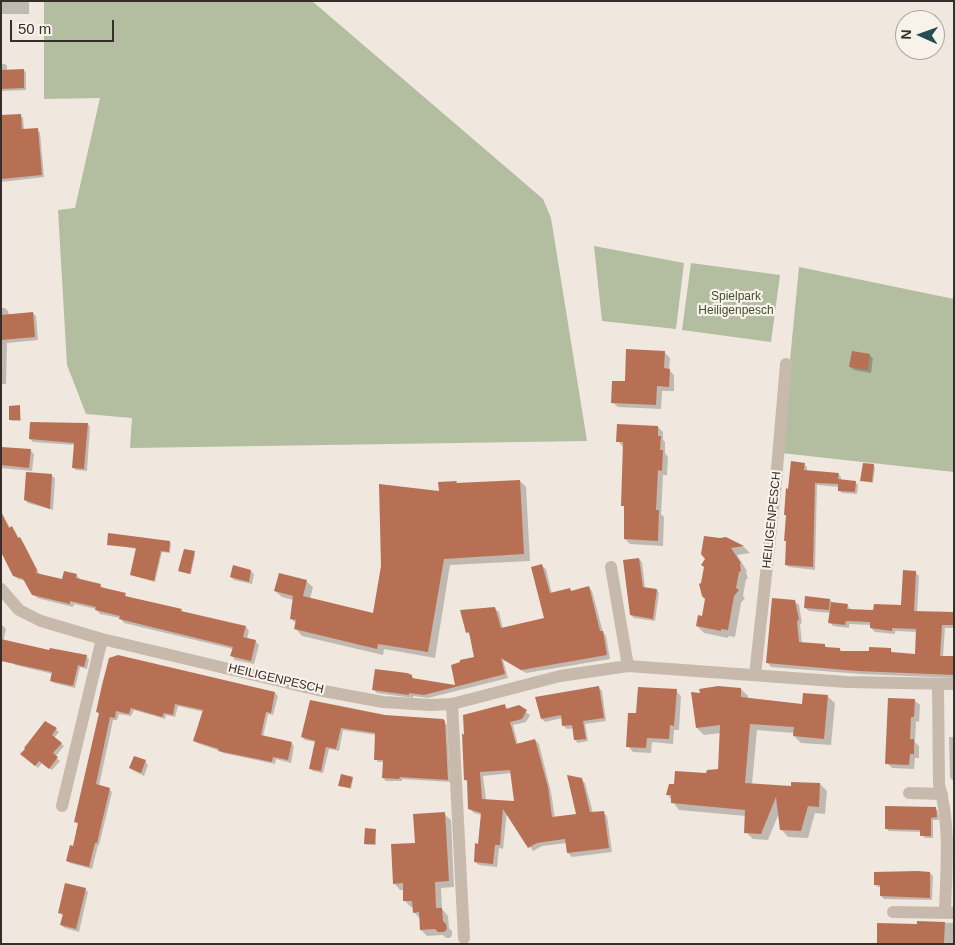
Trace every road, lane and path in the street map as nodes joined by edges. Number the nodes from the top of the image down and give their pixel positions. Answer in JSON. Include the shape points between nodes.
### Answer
{"nodes":[{"id":1,"x":786,"y":364,"type":"dead end"},
{"id":2,"x":611,"y":567,"type":"dead end"},
{"id":3,"x":1,"y":589,"type":"edge"},
{"id":4,"x":102,"y":638,"type":"junction"},
{"id":5,"x":628,"y":666,"type":"junction"},
{"id":6,"x":755,"y":675,"type":"junction"},
{"id":7,"x":938,"y":684,"type":"junction"},
{"id":8,"x":954,"y":684,"type":"edge"},
{"id":9,"x":452,"y":704,"type":"junction"},
{"id":10,"x":909,"y":793,"type":"dead end"},
{"id":11,"x":942,"y":794,"type":"junction"},
{"id":12,"x":62,"y":806,"type":"dead end"},
{"id":13,"x":893,"y":912,"type":"dead end"},
{"id":14,"x":950,"y":913,"type":"edge"},
{"id":15,"x":464,"y":938,"type":"dead end"}],
"edges":[{"from":1,"to":6,"type":"street","name":"HEILIGENPESCH"},
{"from":2,"to":5,"type":"street"},
{"from":3,"to":4,"type":"street","name":"HEILIGENPESCH","via":[[19,610],[41,621]]},
{"from":4,"to":9,"type":"street","name":"HEILIGENPESCH","via":[[318,690],[383,702]]},
{"from":4,"to":12,"type":"street"},
{"from":5,"to":6,"type":"street","name":"HEILIGENPESCH"},
{"from":5,"to":9,"type":"street","name":"HEILIGENPESCH","via":[[560,676]]},
{"from":6,"to":7,"type":"street","name":"HEILIGENPESCH"},
{"from":7,"to":8,"type":"street","name":"HEILIGENPESCH"},
{"from":7,"to":11,"type":"street","via":[[938,760]]},
{"from":9,"to":15,"type":"street"},
{"from":10,"to":11,"type":"street"},
{"from":11,"to":14,"type":"street"},
{"from":13,"to":14,"type":"street"}]}
